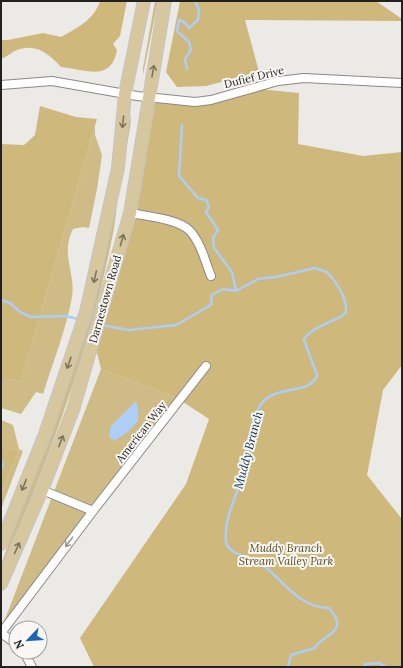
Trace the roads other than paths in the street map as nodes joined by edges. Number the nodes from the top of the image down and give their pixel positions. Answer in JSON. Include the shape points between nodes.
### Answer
{"nodes":[{"id":1,"x":144,"y":1,"type":"edge"},
{"id":2,"x":165,"y":1,"type":"edge"},
{"id":3,"x":402,"y":83,"type":"edge"},
{"id":4,"x":1,"y":85,"type":"edge"},
{"id":5,"x":137,"y":96,"type":"junction"},
{"id":6,"x":130,"y":213,"type":"junction"},
{"id":7,"x":212,"y":276,"type":"dead end"},
{"id":8,"x":206,"y":366,"type":"dead end"},
{"id":9,"x":42,"y":490,"type":"junction"},
{"id":10,"x":93,"y":511,"type":"junction"},
{"id":11,"x":1,"y":544,"type":"edge"},
{"id":12,"x":1,"y":584,"type":"edge"},
{"id":13,"x":1,"y":633,"type":"edge"}],
"edges":[{"from":1,"to":5,"type":"main road","name":"Darnestown Road"},
{"from":5,"to":2,"type":"main road","name":"Darnestown Road","one_way":true},
{"from":3,"to":5,"type":"street","name":"Dufief Drive","via":[[304,78],[278,81],[195,102]]},
{"from":4,"to":5,"type":"street","name":"Dufief Drive","via":[[52,81]]},
{"from":5,"to":6,"type":"main road","name":"Darnestown Road"},
{"from":5,"to":11,"type":"main road","name":"Darnestown Road","one_way":true,"via":[[82,326],[45,434]]},
{"from":6,"to":7,"type":"street","via":[[180,224],[189,230],[199,244]]},
{"from":9,"to":6,"type":"main road","name":"Darnestown Road","one_way":true,"via":[[73,410]]},
{"from":8,"to":10,"type":"street","name":"American Way"},
{"from":9,"to":10,"type":"street"},
{"from":12,"to":9,"type":"main road","name":"Darnestown Road","one_way":true},
{"from":10,"to":13,"type":"street","name":"American Way","one_way":true}]}
